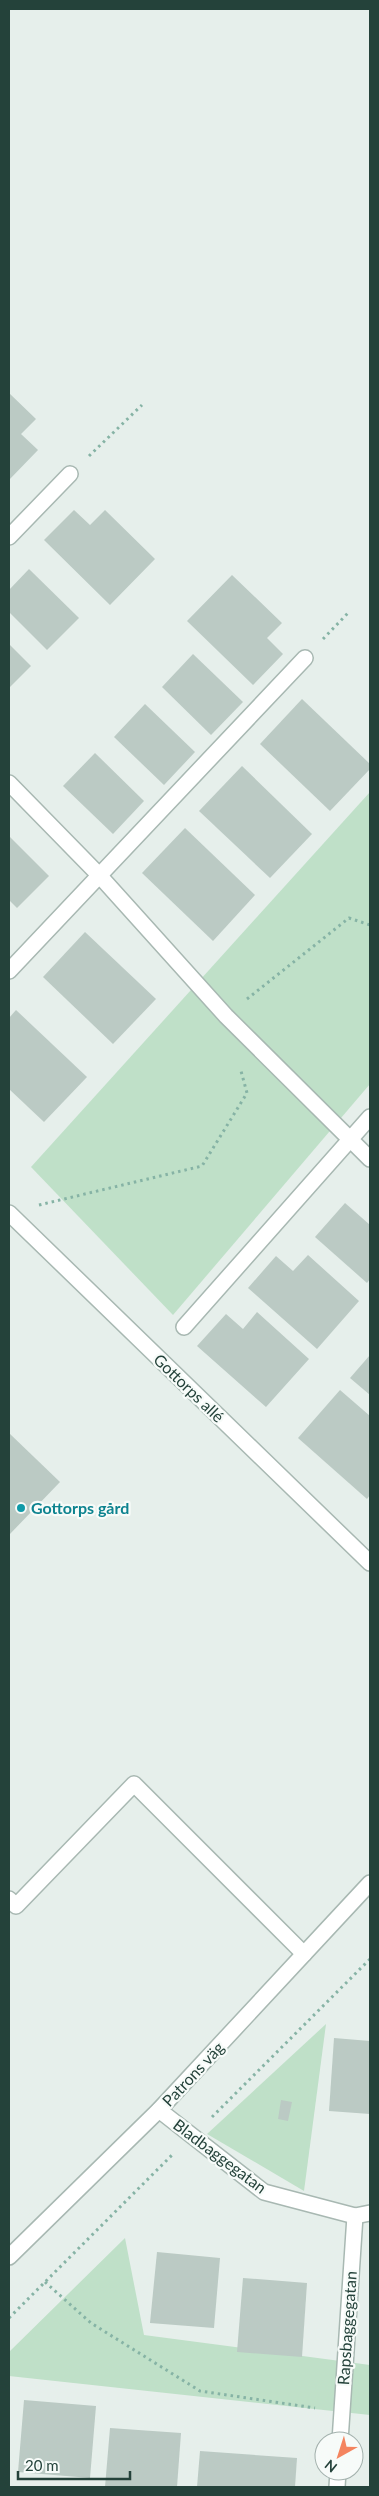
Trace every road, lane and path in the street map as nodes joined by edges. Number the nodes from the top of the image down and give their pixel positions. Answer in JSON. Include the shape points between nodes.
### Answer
{"nodes":[{"id":1,"x":142,"y":405,"type":"dead end"},
{"id":2,"x":70,"y":474,"type":"joint"},
{"id":3,"x":9,"y":537,"type":"edge"},
{"id":4,"x":348,"y":613,"type":"dead end"},
{"id":5,"x":306,"y":658,"type":"joint"},
{"id":6,"x":9,"y":783,"type":"edge"},
{"id":7,"x":99,"y":875,"type":"junction"},
{"id":8,"x":370,"y":925,"type":"edge"},
{"id":9,"x":9,"y":971,"type":"edge"},
{"id":10,"x":226,"y":1016,"type":"junction"},
{"id":11,"x":239,"y":1064,"type":"dead end"},
{"id":12,"x":370,"y":1117,"type":"edge"},
{"id":13,"x":350,"y":1141,"type":"junction"},
{"id":14,"x":370,"y":1159,"type":"edge"},
{"id":15,"x":38,"y":1205,"type":"dead end"},
{"id":16,"x":9,"y":1213,"type":"edge"},
{"id":17,"x":184,"y":1327,"type":"dead end"},
{"id":18,"x":370,"y":1563,"type":"edge"},
{"id":19,"x":370,"y":1883,"type":"edge"},
{"id":20,"x":11,"y":1906,"type":"edge"},
{"id":21,"x":304,"y":1954,"type":"junction"},
{"id":22,"x":159,"y":2110,"type":"junction"},
{"id":23,"x":370,"y":2213,"type":"edge"},
{"id":24,"x":355,"y":2216,"type":"junction"},
{"id":25,"x":9,"y":2257,"type":"edge"},
{"id":26,"x":45,"y":2282,"type":"dead end"},
{"id":27,"x":342,"y":2412,"type":"junction"},
{"id":28,"x":341,"y":2431,"type":"edge"}],
"edges":[{"from":1,"to":2,"type":"path"},
{"from":2,"to":3,"type":"street"},
{"from":4,"to":5,"type":"path"},
{"from":5,"to":7,"type":"street"},
{"from":6,"to":7,"type":"street"},
{"from":7,"to":9,"type":"street"},
{"from":7,"to":10,"type":"street"},
{"from":8,"to":10,"type":"path","via":[[349,918]]},
{"from":10,"to":13,"type":"street"},
{"from":11,"to":15,"type":"path","via":[[247,1093],[202,1166]]},
{"from":12,"to":13,"type":"street"},
{"from":13,"to":14,"type":"street"},
{"from":13,"to":17,"type":"street"},
{"from":16,"to":18,"type":"street","name":"Gottorps allé"},
{"from":19,"to":21,"type":"street","name":"Patrons väg"},
{"from":20,"to":21,"type":"street","via":[[134,1784]]},
{"from":21,"to":22,"type":"street","name":"Patrons väg"},
{"from":22,"to":24,"type":"street","name":"Bladbaggegatan","via":[[264,2192]]},
{"from":22,"to":25,"type":"street","name":"Patrons väg"},
{"from":23,"to":24,"type":"street","name":"Bladbaggegatan"},
{"from":24,"to":27,"type":"street","name":"Rapsbaggegatan"},
{"from":26,"to":27,"type":"path","via":[[91,2323],[200,2391]]},
{"from":27,"to":28,"type":"street","name":"Rapsbaggegatan"}]}
